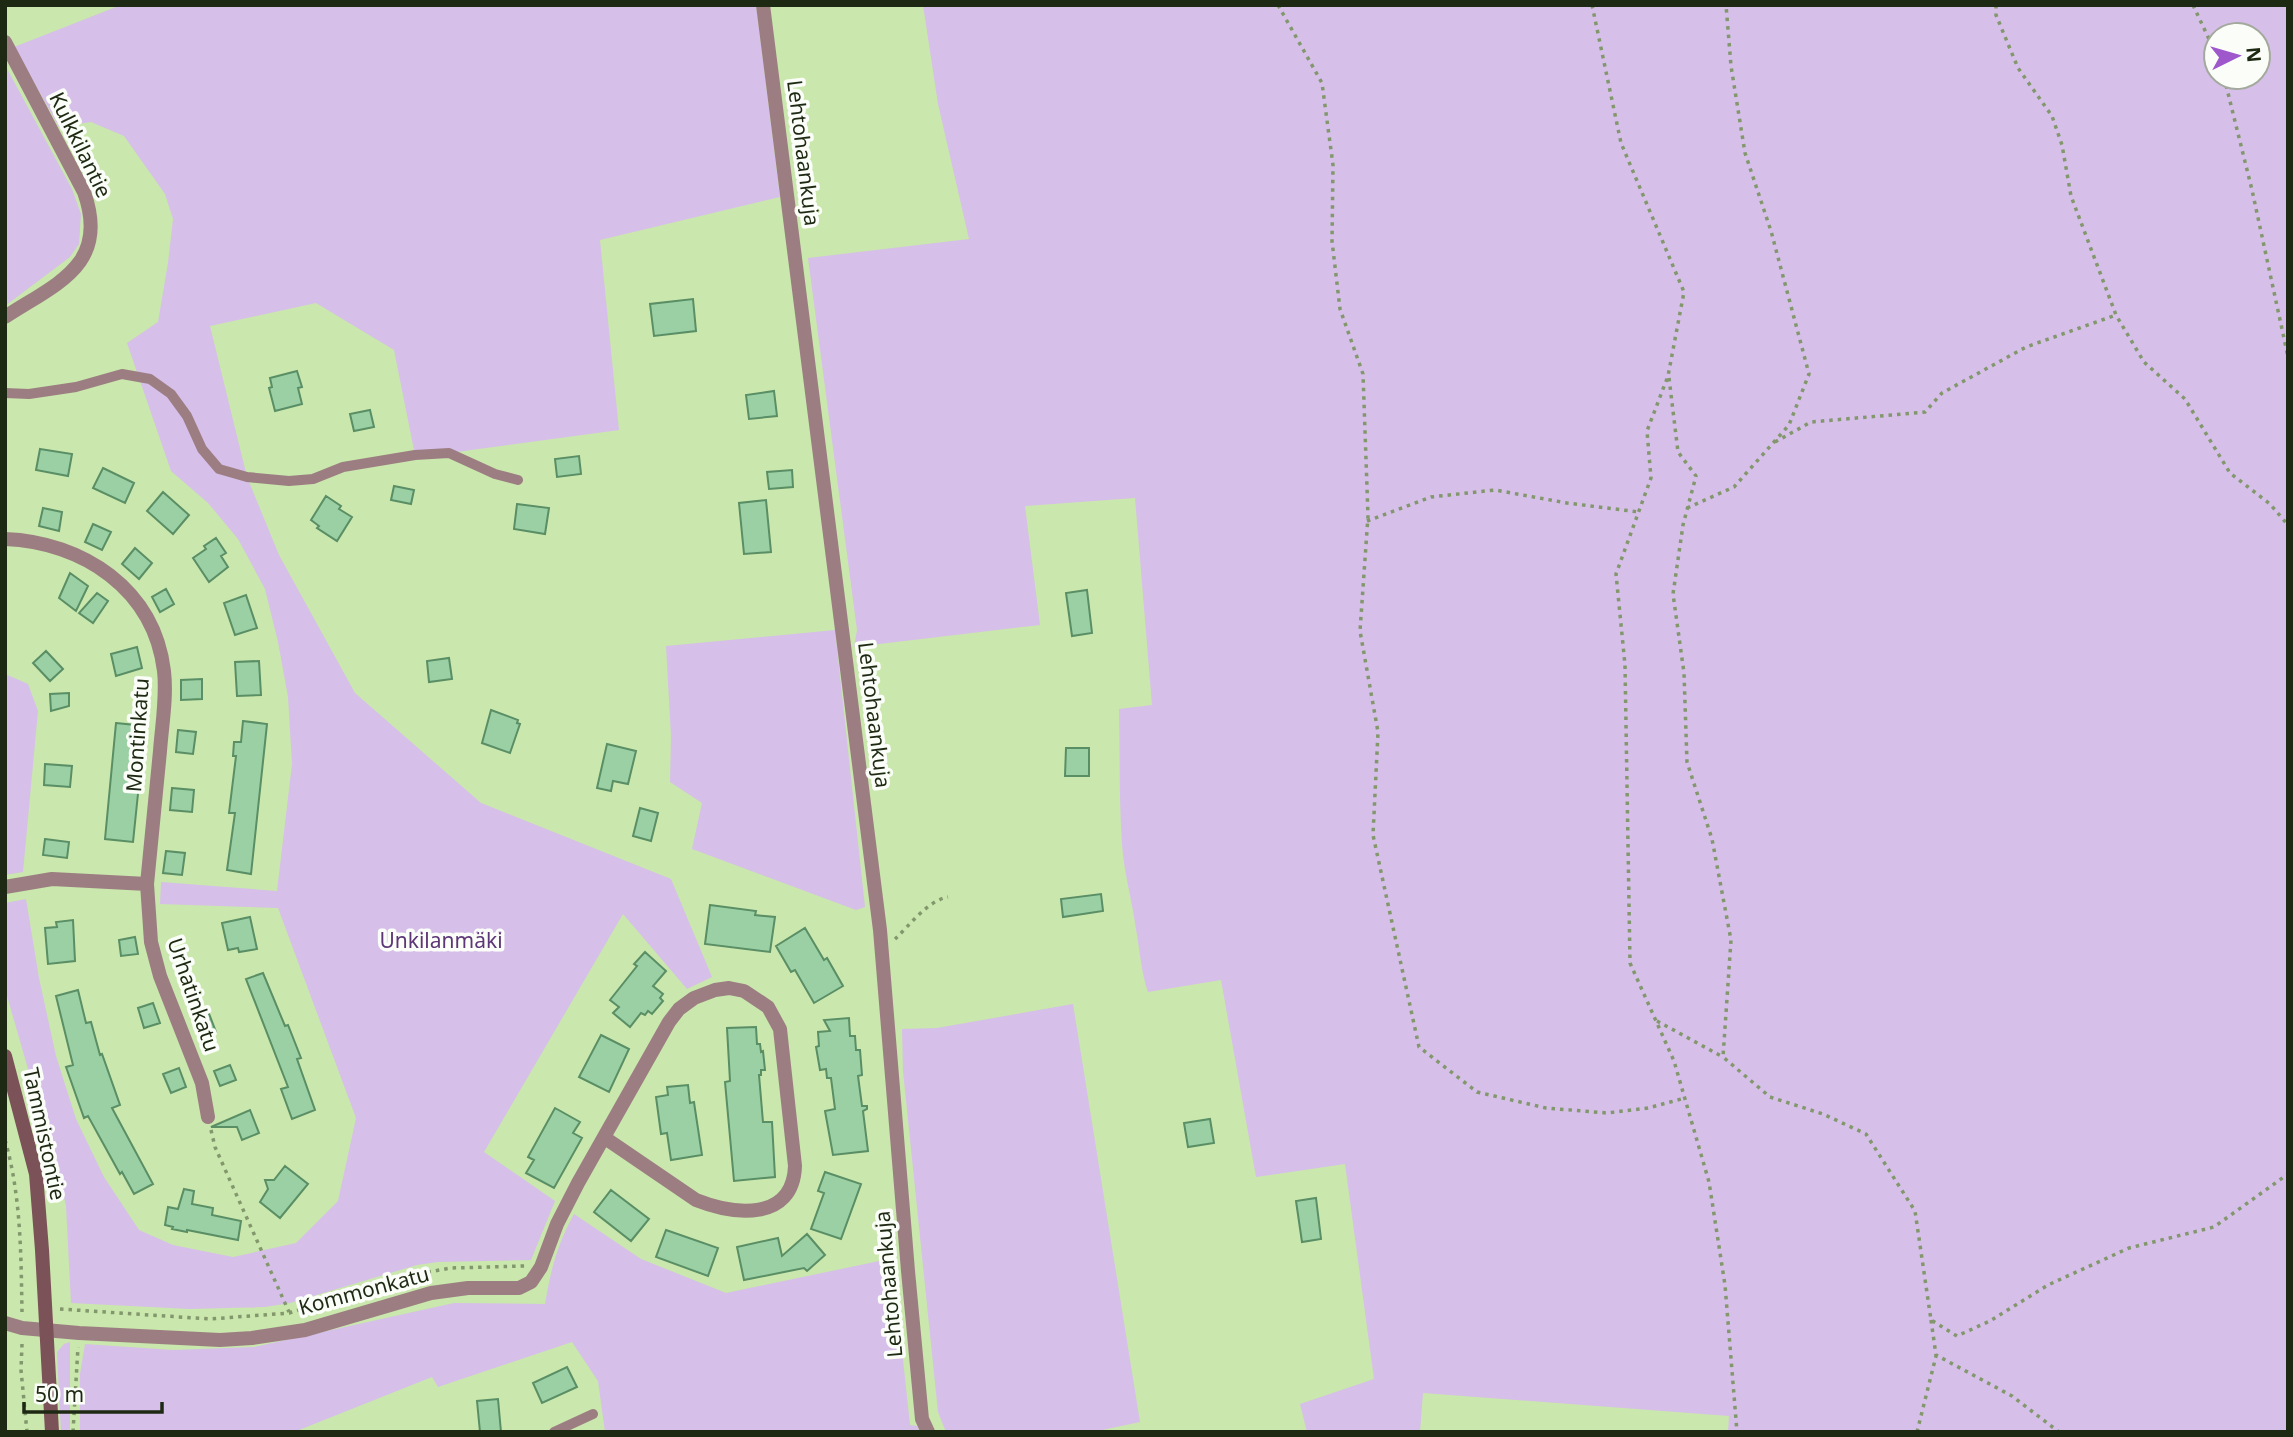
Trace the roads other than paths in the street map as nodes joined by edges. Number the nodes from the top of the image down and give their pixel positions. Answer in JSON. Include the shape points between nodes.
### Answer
{"nodes":[{"id":1,"x":764,"y":5,"type":"edge"},
{"id":2,"x":5,"y":42,"type":"edge"},
{"id":3,"x":5,"y":317,"type":"edge"},
{"id":4,"x":5,"y":393,"type":"edge"},
{"id":5,"x":518,"y":480,"type":"dead end"},
{"id":6,"x":5,"y":539,"type":"edge"},
{"id":7,"x":147,"y":884,"type":"junction"},
{"id":8,"x":5,"y":887,"type":"edge"},
{"id":9,"x":5,"y":1056,"type":"edge"},
{"id":10,"x":208,"y":1117,"type":"road end"},
{"id":11,"x":605,"y":1139,"type":"junction"},
{"id":12,"x":5,"y":1323,"type":"edge"},
{"id":13,"x":47,"y":1329,"type":"junction"},
{"id":14,"x":593,"y":1414,"type":"dead end"},
{"id":15,"x":52,"y":1432,"type":"edge"},
{"id":16,"x":554,"y":1432,"type":"edge"},
{"id":17,"x":928,"y":1432,"type":"edge"}],
"edges":[{"from":1,"to":17,"type":"street","name":"Lehtohaankuja","via":[[881,947],[922,1419]]},
{"from":2,"to":3,"type":"street","name":"Kulkkilantie","via":[[84,192],[92,235],[82,260],[69,275]]},
{"from":4,"to":5,"type":"lane","via":[[76,387],[122,374],[150,379],[171,394],[202,449],[219,469],[247,477],[313,480],[343,467],[449,453]]},
{"from":6,"to":7,"type":"street","name":"Montinkatu","via":[[63,548],[95,564],[135,601],[155,636],[165,689]]},
{"from":7,"to":8,"type":"street","via":[[52,879]]},
{"from":7,"to":10,"type":"street","name":"Urhatinkatu","via":[[151,942],[202,1083]]},
{"from":9,"to":13,"type":"street","name":"Tammistontie","via":[[36,1174]]},
{"from":11,"to":11,"type":"street","name":"Kommonkatu","via":[[669,1022],[687,1003],[704,992],[729,988],[751,994],[768,1007],[780,1029],[795,1166],[791,1188],[777,1203],[738,1212],[709,1205]]},
{"from":11,"to":13,"type":"street","name":"Kommonkatu","via":[[568,1203],[541,1267],[531,1282],[519,1288],[431,1293],[305,1330],[220,1340]]},
{"from":12,"to":13,"type":"street","name":"Kommonkatu"},
{"from":13,"to":15,"type":"street","name":"Tammistontie"},
{"from":14,"to":16,"type":"lane"}]}
